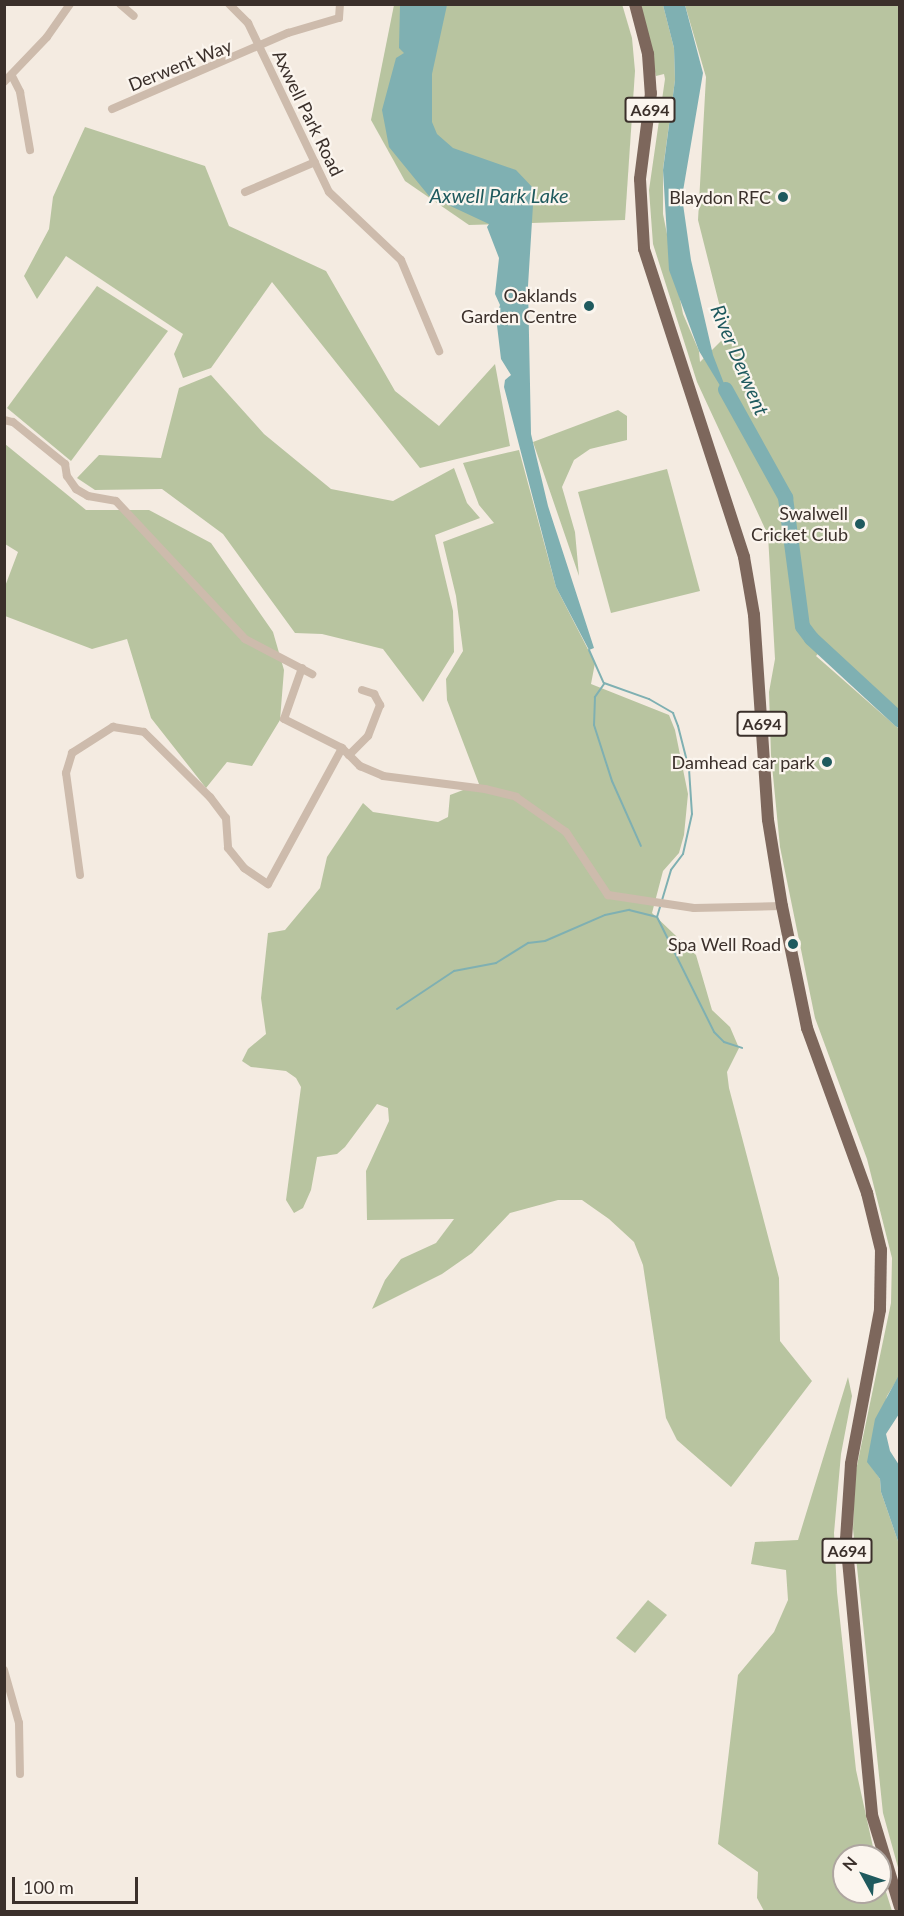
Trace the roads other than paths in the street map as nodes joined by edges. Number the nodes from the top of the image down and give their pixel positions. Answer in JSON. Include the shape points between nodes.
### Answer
{"nodes":[{"id":1,"x":70,"y":4,"type":"edge"},
{"id":2,"x":120,"y":4,"type":"edge"},
{"id":3,"x":229,"y":4,"type":"edge"},
{"id":4,"x":340,"y":4,"type":"edge"},
{"id":5,"x":635,"y":4,"type":"edge"},
{"id":6,"x":134,"y":16,"type":"dead end"},
{"id":7,"x":260,"y":48,"type":"junction"},
{"id":8,"x":12,"y":76,"type":"junction"},
{"id":9,"x":4,"y":82,"type":"edge"},
{"id":10,"x":112,"y":109,"type":"dead end"},
{"id":11,"x":30,"y":150,"type":"dead end"},
{"id":12,"x":315,"y":162,"type":"junction"},
{"id":13,"x":244,"y":192,"type":"dead end"},
{"id":14,"x":439,"y":351,"type":"dead end"},
{"id":15,"x":4,"y":420,"type":"edge"},
{"id":16,"x":302,"y":668,"type":"junction"},
{"id":17,"x":312,"y":674,"type":"dead end"},
{"id":18,"x":362,"y":690,"type":"dead end"},
{"id":19,"x":342,"y":748,"type":"junction"},
{"id":20,"x":349,"y":755,"type":"junction"},
{"id":21,"x":80,"y":875,"type":"dead end"},
{"id":22,"x":782,"y":906,"type":"junction"},
{"id":23,"x":4,"y":1670,"type":"edge"},
{"id":24,"x":20,"y":1774,"type":"dead end"},
{"id":25,"x":900,"y":1907,"type":"edge"}],
"edges":[{"from":1,"to":8,"type":"street"},
{"from":2,"to":6,"type":"street"},
{"from":3,"to":7,"type":"street","name":"Axwell Park Road","via":[[248,23]]},
{"from":4,"to":7,"type":"street","name":"Derwent Way","via":[[339,18],[288,33]]},
{"from":5,"to":22,"type":"main road","number":"A694","via":[[648,54],[651,93],[640,179],[642,241],[650,276],[737,532],[750,587],[768,820]]},
{"from":7,"to":10,"type":"street","name":"Derwent Way"},
{"from":7,"to":12,"type":"street","name":"Axwell Park Road"},
{"from":8,"to":9,"type":"street"},
{"from":8,"to":11,"type":"street","via":[[20,92]]},
{"from":12,"to":13,"type":"street"},
{"from":12,"to":14,"type":"street","name":"Axwell Park Road","via":[[329,192],[401,260]]},
{"from":15,"to":16,"type":"street","via":[[13,422],[64,464],[76,489],[88,496],[116,501],[245,639]]},
{"from":16,"to":17,"type":"street"},
{"from":16,"to":19,"type":"street","via":[[284,719]]},
{"from":18,"to":20,"type":"street","via":[[374,694],[380,705],[368,736]]},
{"from":19,"to":20,"type":"street"},
{"from":19,"to":21,"type":"street","via":[[268,884],[244,868],[228,848],[226,818],[210,797],[144,732],[113,727],[72,753],[66,773]]},
{"from":20,"to":22,"type":"street","via":[[360,766],[383,776],[485,789],[516,798],[567,832],[608,896],[674,906]]},
{"from":22,"to":25,"type":"main road","number":"A694","via":[[807,1028],[867,1193],[881,1250],[880,1310],[851,1464],[846,1539],[872,1815]]},
{"from":23,"to":24,"type":"street","via":[[19,1723]]}]}
